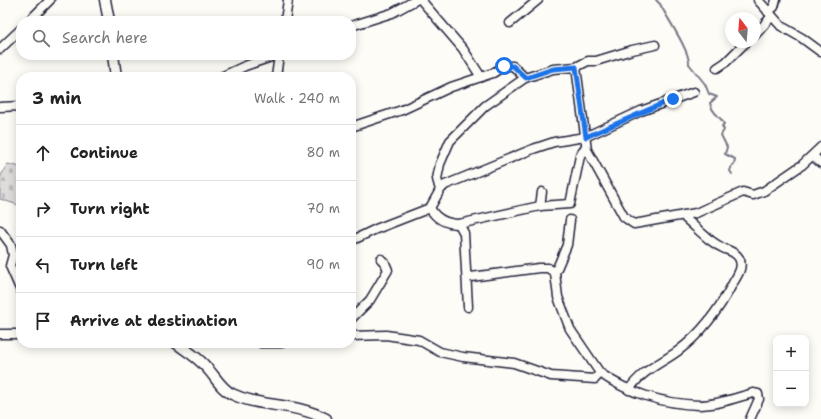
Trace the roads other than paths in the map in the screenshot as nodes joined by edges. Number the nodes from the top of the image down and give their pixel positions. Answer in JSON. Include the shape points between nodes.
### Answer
{"nodes":[{"id":1,"x":50,"y":0,"type":"edge"},
{"id":2,"x":106,"y":0,"type":"edge"},
{"id":3,"x":288,"y":0,"type":"edge"},
{"id":4,"x":416,"y":0,"type":"edge"},
{"id":5,"x":421,"y":0,"type":"edge"},
{"id":6,"x":538,"y":0,"type":"edge"},
{"id":7,"x":758,"y":0,"type":"edge"},
{"id":8,"x":776,"y":0,"type":"edge"},
{"id":9,"x":770,"y":14,"type":"junction"},
{"id":10,"x":34,"y":16,"type":"edge"},
{"id":11,"x":108,"y":16,"type":"edge"},
{"id":12,"x":286,"y":16,"type":"edge"},
{"id":13,"x":510,"y":23,"type":"dead end"},
{"id":14,"x":356,"y":24,"type":"edge"},
{"id":15,"x":761,"y":27,"type":"edge"},
{"id":16,"x":16,"y":34,"type":"edge"},
{"id":17,"x":655,"y":45,"type":"dead end"},
{"id":18,"x":740,"y":48,"type":"edge"},
{"id":19,"x":0,"y":49,"type":"edge"},
{"id":20,"x":821,"y":52,"type":"edge"},
{"id":21,"x":114,"y":60,"type":"edge"},
{"id":22,"x":263,"y":60,"type":"edge"},
{"id":23,"x":278,"y":60,"type":"edge"},
{"id":24,"x":576,"y":67,"type":"junction"},
{"id":25,"x":717,"y":68,"type":"dead end"},
{"id":26,"x":115,"y":72,"type":"edge"},
{"id":27,"x":232,"y":72,"type":"edge"},
{"id":28,"x":276,"y":72,"type":"edge"},
{"id":29,"x":481,"y":77,"type":"junction"},
{"id":30,"x":526,"y":78,"type":"junction"},
{"id":31,"x":694,"y":92,"type":"dead end"},
{"id":32,"x":16,"y":106,"type":"edge"},
{"id":33,"x":0,"y":107,"type":"edge"},
{"id":34,"x":356,"y":125,"type":"edge"},
{"id":35,"x":586,"y":137,"type":"junction"},
{"id":36,"x":586,"y":146,"type":"junction"},
{"id":37,"x":821,"y":147,"type":"edge"},
{"id":38,"x":813,"y":156,"type":"junction"},
{"id":39,"x":821,"y":163,"type":"edge"},
{"id":40,"x":440,"y":190,"type":"junction"},
{"id":41,"x":542,"y":192,"type":"dead end"},
{"id":42,"x":540,"y":206,"type":"junction"},
{"id":43,"x":430,"y":208,"type":"junction"},
{"id":44,"x":684,"y":216,"type":"junction"},
{"id":45,"x":570,"y":220,"type":"dead end"},
{"id":46,"x":459,"y":224,"type":"junction"},
{"id":47,"x":0,"y":230,"type":"edge"},
{"id":48,"x":356,"y":239,"type":"edge"},
{"id":49,"x":381,"y":259,"type":"dead end"},
{"id":50,"x":555,"y":273,"type":"junction"},
{"id":51,"x":467,"y":275,"type":"junction"},
{"id":52,"x":16,"y":280,"type":"edge"},
{"id":53,"x":468,"y":307,"type":"dead end"},
{"id":54,"x":356,"y":314,"type":"edge"},
{"id":55,"x":0,"y":334,"type":"edge"},
{"id":56,"x":16,"y":334,"type":"edge"},
{"id":57,"x":356,"y":336,"type":"edge"},
{"id":58,"x":183,"y":348,"type":"edge"},
{"id":59,"x":600,"y":373,"type":"junction"},
{"id":60,"x":629,"y":390,"type":"junction"},
{"id":61,"x":326,"y":419,"type":"edge"},
{"id":62,"x":750,"y":419,"type":"edge"}],
"edges":[{"from":1,"to":10,"type":"street"},
{"from":2,"to":11,"type":"street"},
{"from":3,"to":12,"type":"street"},
{"from":4,"to":14,"type":"street","via":[[392,13]]},
{"from":5,"to":29,"type":"street","via":[[463,49]]},
{"from":6,"to":13,"type":"street"},
{"from":7,"to":9,"type":"street"},
{"from":8,"to":9,"type":"street"},
{"from":9,"to":15,"type":"street"},
{"from":9,"to":20,"type":"street","via":[[781,26]]},
{"from":16,"to":19,"type":"street"},
{"from":17,"to":24,"type":"street","via":[[588,61]]},
{"from":18,"to":25,"type":"street"},
{"from":21,"to":26,"type":"street"},
{"from":22,"to":27,"type":"street"},
{"from":23,"to":28,"type":"street"},
{"from":24,"to":30,"type":"street","via":[[553,69]]},
{"from":24,"to":35,"type":"street"},
{"from":29,"to":30,"type":"street","via":[[504,66],[513,66]]},
{"from":29,"to":34,"type":"street","via":[[451,87],[402,110]]},
{"from":30,"to":40,"type":"street","via":[[485,106],[450,141],[440,164],[437,179]]},
{"from":31,"to":35,"type":"street","via":[[641,111]]},
{"from":32,"to":33,"type":"street"},
{"from":35,"to":36,"type":"street"},
{"from":35,"to":40,"type":"street","via":[[554,142],[533,149],[446,185]]},
{"from":36,"to":42,"type":"street","via":[[580,156],[570,204]]},
{"from":36,"to":44,"type":"street","via":[[627,220],[634,224]]},
{"from":37,"to":38,"type":"street"},
{"from":38,"to":39,"type":"street"},
{"from":38,"to":44,"type":"street","via":[[764,191],[753,195],[743,192]]},
{"from":40,"to":43,"type":"street"},
{"from":41,"to":42,"type":"street"},
{"from":42,"to":46,"type":"street"},
{"from":43,"to":46,"type":"street","via":[[433,214],[448,224]]},
{"from":43,"to":48,"type":"street"},
{"from":44,"to":60,"type":"street","via":[[713,243],[736,254],[741,261],[741,268],[726,297],[704,329],[678,351],[650,367],[634,381]]},
{"from":45,"to":50,"type":"street","via":[[567,245]]},
{"from":46,"to":51,"type":"street","via":[[464,233]]},
{"from":47,"to":52,"type":"street","via":[[11,245],[13,256],[10,266]]},
{"from":49,"to":54,"type":"street","via":[[388,270],[370,300]]},
{"from":50,"to":51,"type":"street","via":[[548,268],[539,268],[471,277]]},
{"from":50,"to":59,"type":"street","via":[[558,297],[570,329]]},
{"from":51,"to":53,"type":"street"},
{"from":55,"to":56,"type":"street"},
{"from":57,"to":59,"type":"street","via":[[386,335],[419,340],[440,352],[514,363],[551,376],[595,379]]},
{"from":58,"to":61,"type":"street","via":[[204,364],[230,394],[291,406]]},
{"from":59,"to":60,"type":"street"},
{"from":60,"to":62,"type":"street","via":[[699,405],[758,394],[759,399]]}]}
